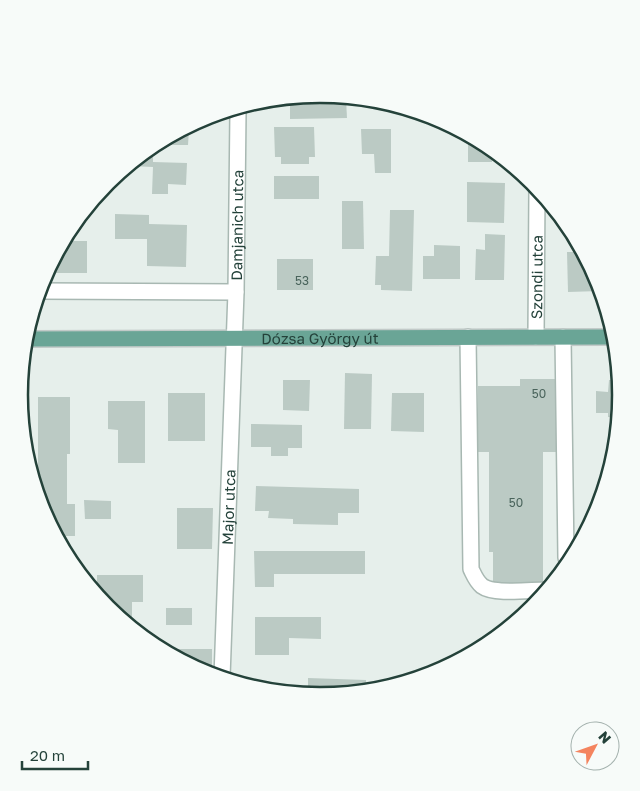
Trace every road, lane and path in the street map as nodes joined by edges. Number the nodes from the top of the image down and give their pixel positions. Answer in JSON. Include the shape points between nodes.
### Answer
{"nodes":[{"id":1,"x":238,"y":115,"type":"edge"},
{"id":2,"x":537,"y":200,"type":"edge"},
{"id":3,"x":47,"y":291,"type":"edge"},
{"id":4,"x":236,"y":292,"type":"junction"},
{"id":5,"x":468,"y":337,"type":"junction"},
{"id":6,"x":536,"y":337,"type":"junction"},
{"id":7,"x":564,"y":337,"type":"junction"},
{"id":8,"x":607,"y":337,"type":"edge"},
{"id":9,"x":233,"y":338,"type":"junction"},
{"id":10,"x":33,"y":339,"type":"edge"},
{"id":11,"x":566,"y":553,"type":"edge"},
{"id":12,"x":538,"y":590,"type":"edge"},
{"id":13,"x":222,"y":671,"type":"edge"}],
"edges":[{"from":1,"to":4,"type":"street","name":"Damjanich utca"},
{"from":2,"to":6,"type":"street","name":"Szondi utca"},
{"from":3,"to":4,"type":"street"},
{"from":4,"to":9,"type":"street","name":"Damjanich utca"},
{"from":5,"to":6,"type":"main road","name":"Dózsa György út"},
{"from":5,"to":9,"type":"main road","name":"Dózsa György út"},
{"from":5,"to":12,"type":"street","via":[[471,569],[482,586],[492,591]]},
{"from":6,"to":7,"type":"main road","name":"Dózsa György út"},
{"from":7,"to":8,"type":"main road","name":"Dózsa György út"},
{"from":7,"to":11,"type":"street"},
{"from":9,"to":10,"type":"main road","name":"Dózsa György út"},
{"from":9,"to":13,"type":"street","name":"Major utca"}]}
